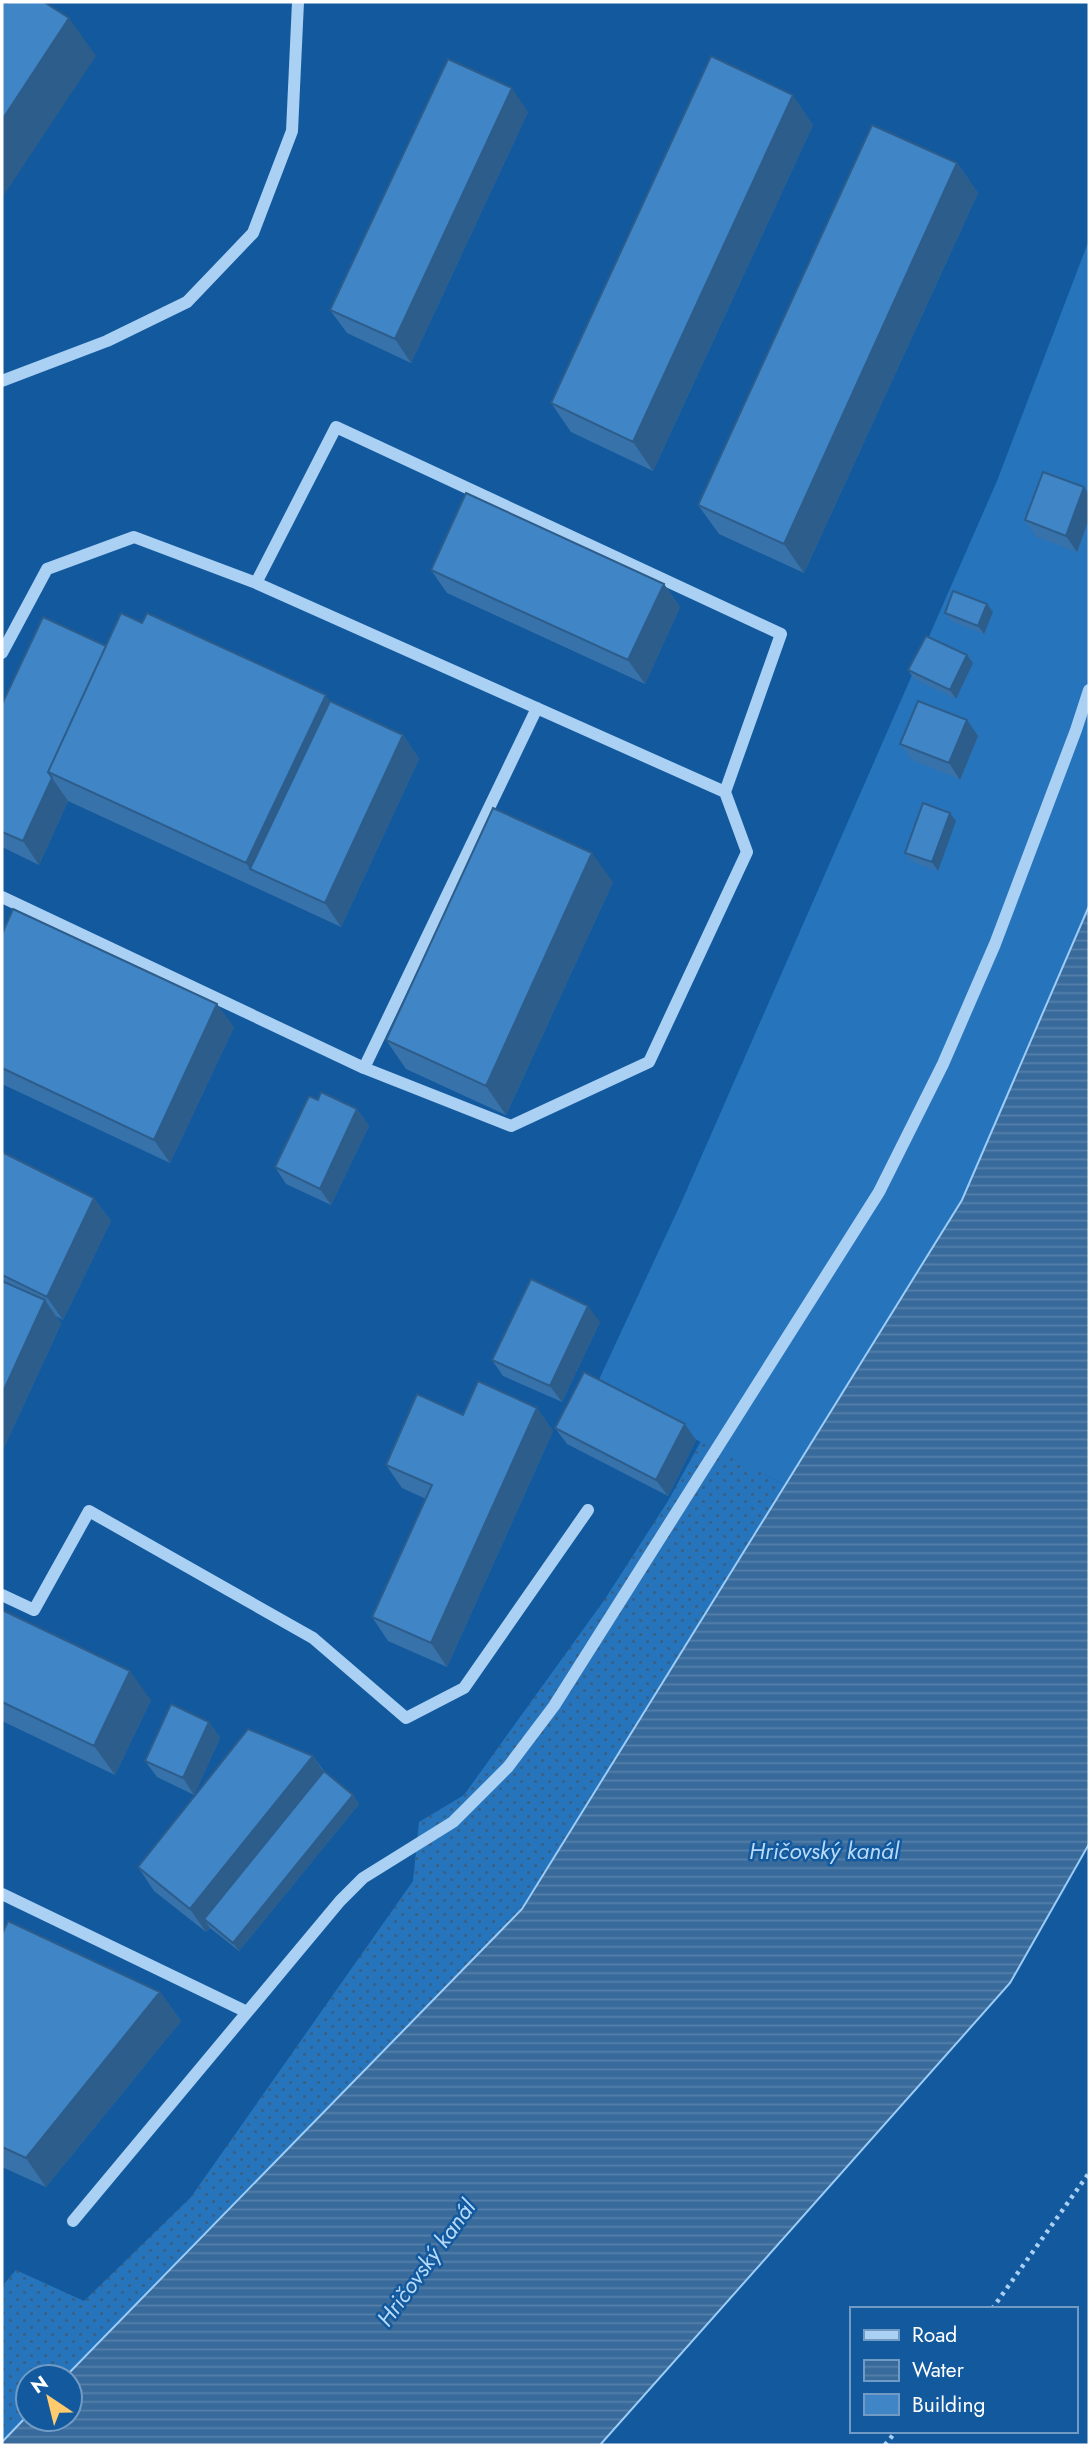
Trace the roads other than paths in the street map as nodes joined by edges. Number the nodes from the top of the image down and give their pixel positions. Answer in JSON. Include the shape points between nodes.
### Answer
{"nodes":[{"id":1,"x":298,"y":2,"type":"edge"},
{"id":2,"x":2,"y":381,"type":"edge"},
{"id":3,"x":256,"y":583,"type":"junction"},
{"id":4,"x":2,"y":653,"type":"edge"},
{"id":5,"x":1089,"y":690,"type":"edge"},
{"id":6,"x":537,"y":708,"type":"junction"},
{"id":7,"x":725,"y":792,"type":"junction"},
{"id":8,"x":2,"y":897,"type":"edge"},
{"id":9,"x":364,"y":1068,"type":"junction"},
{"id":10,"x":588,"y":1510,"type":"dead end"},
{"id":11,"x":2,"y":1595,"type":"edge"},
{"id":12,"x":2,"y":1895,"type":"edge"},
{"id":13,"x":247,"y":2012,"type":"junction"},
{"id":14,"x":73,"y":2221,"type":"dead end"}],
"edges":[{"from":1,"to":2,"type":"lane","via":[[292,131],[253,233],[187,302],[107,341]]},
{"from":3,"to":4,"type":"lane","via":[[134,537],[47,569]]},
{"from":3,"to":6,"type":"lane"},
{"from":3,"to":7,"type":"lane","via":[[336,427],[781,634]]},
{"from":5,"to":13,"type":"lane","via":[[995,944],[943,1065],[879,1192],[665,1533],[554,1706],[508,1767],[453,1822],[363,1878]]},
{"from":6,"to":7,"type":"lane"},
{"from":6,"to":9,"type":"lane"},
{"from":7,"to":9,"type":"lane","via":[[747,852],[649,1062],[511,1126]]},
{"from":8,"to":9,"type":"lane"},
{"from":10,"to":11,"type":"lane","via":[[464,1688],[406,1718],[313,1638],[89,1511],[34,1610]]},
{"from":12,"to":13,"type":"lane"},
{"from":13,"to":14,"type":"lane"}]}
